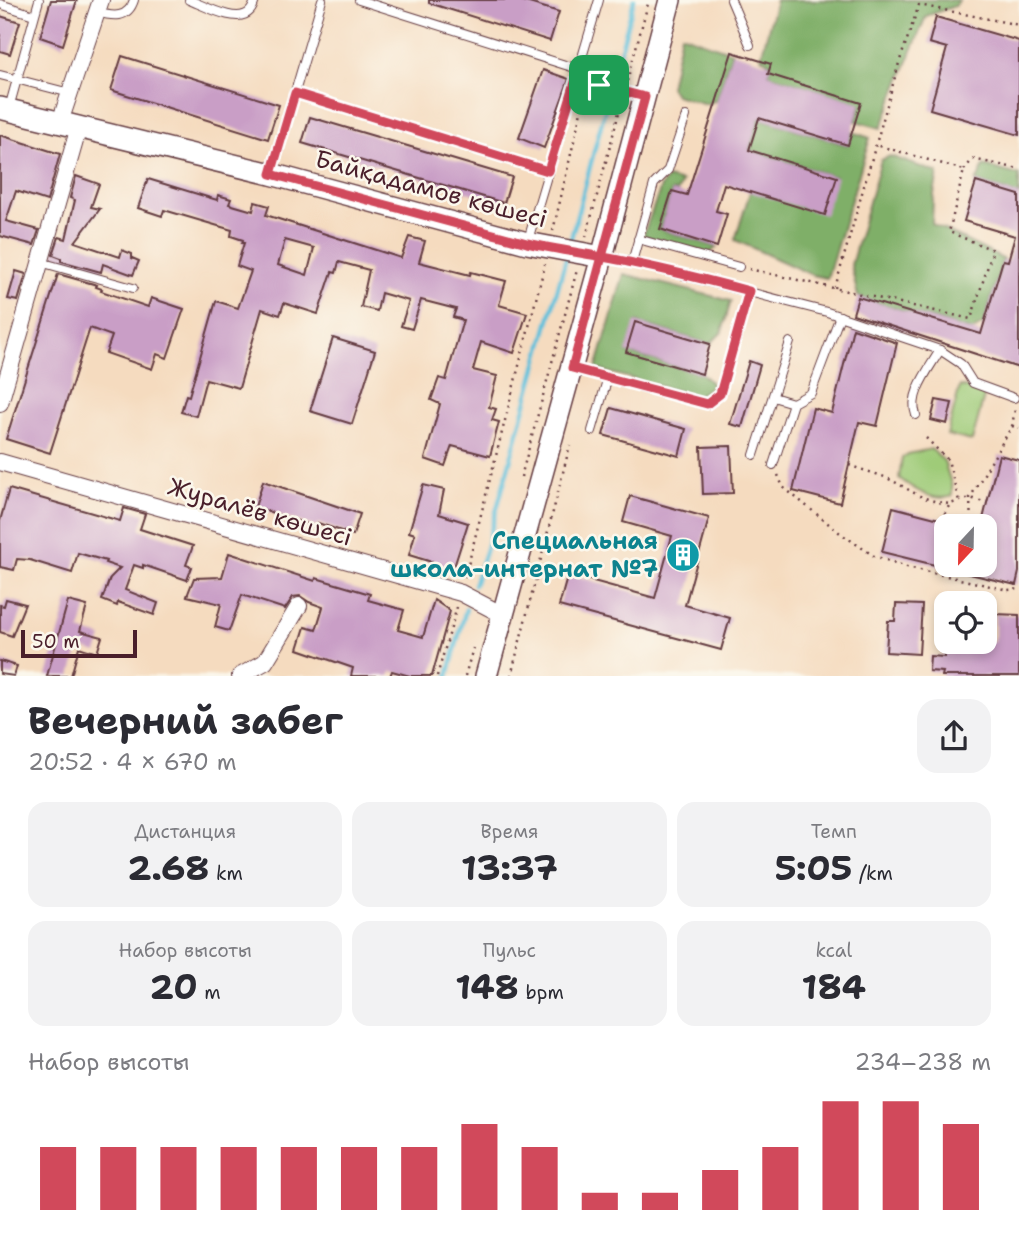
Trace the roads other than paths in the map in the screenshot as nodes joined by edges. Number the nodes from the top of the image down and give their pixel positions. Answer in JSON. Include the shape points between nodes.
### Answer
{"nodes":[{"id":1,"x":39,"y":0,"type":"edge"},
{"id":2,"x":134,"y":0,"type":"edge"},
{"id":3,"x":189,"y":0,"type":"edge"},
{"id":4,"x":255,"y":0,"type":"edge"},
{"id":5,"x":322,"y":0,"type":"edge"},
{"id":6,"x":359,"y":0,"type":"edge"},
{"id":7,"x":599,"y":0,"type":"edge"},
{"id":8,"x":670,"y":0,"type":"edge"},
{"id":9,"x":731,"y":0,"type":"edge"},
{"id":10,"x":0,"y":4,"type":"edge"},
{"id":11,"x":99,"y":6,"type":"edge"},
{"id":12,"x":34,"y":15,"type":"junction"},
{"id":13,"x":750,"y":45,"type":"dead end"},
{"id":14,"x":578,"y":69,"type":"junction"},
{"id":15,"x":0,"y":75,"type":"edge"},
{"id":16,"x":576,"y":79,"type":"junction"},
{"id":17,"x":17,"y":80,"type":"junction"},
{"id":18,"x":70,"y":93,"type":"junction"},
{"id":19,"x":295,"y":93,"type":"junction"},
{"id":20,"x":636,"y":95,"type":"junction"},
{"id":21,"x":4,"y":109,"type":"edge"},
{"id":22,"x":686,"y":116,"type":"dead end"},
{"id":23,"x":70,"y":125,"type":"junction"},
{"id":24,"x":548,"y":171,"type":"junction"},
{"id":25,"x":271,"y":174,"type":"junction"},
{"id":26,"x":638,"y":239,"type":"junction"},
{"id":27,"x":527,"y":243,"type":"junction"},
{"id":28,"x":574,"y":252,"type":"junction"},
{"id":29,"x":40,"y":262,"type":"junction"},
{"id":30,"x":632,"y":262,"type":"junction"},
{"id":31,"x":739,"y":267,"type":"road end"},
{"id":32,"x":133,"y":288,"type":"dead end"},
{"id":33,"x":749,"y":291,"type":"junction"},
{"id":34,"x":840,"y":316,"type":"junction"},
{"id":35,"x":790,"y":342,"type":"dead end"},
{"id":36,"x":940,"y":350,"type":"junction"},
{"id":37,"x":572,"y":368,"type":"junction"},
{"id":38,"x":608,"y":377,"type":"junction"},
{"id":39,"x":773,"y":397,"type":"junction"},
{"id":40,"x":1014,"y":397,"type":"road end"},
{"id":41,"x":0,"y":403,"type":"edge"},
{"id":42,"x":793,"y":403,"type":"junction"},
{"id":43,"x":916,"y":415,"type":"dead end"},
{"id":44,"x":592,"y":431,"type":"dead end"},
{"id":45,"x":754,"y":455,"type":"dead end"},
{"id":46,"x":0,"y":462,"type":"edge"},
{"id":47,"x":773,"y":465,"type":"road end"},
{"id":48,"x":299,"y":606,"type":"dead end"},
{"id":49,"x":503,"y":615,"type":"junction"},
{"id":50,"x":240,"y":676,"type":"edge"},
{"id":51,"x":486,"y":676,"type":"edge"}],
"edges":[{"from":1,"to":12,"type":"lane"},
{"from":2,"to":11,"type":"lane","via":[[124,15],[110,16]]},
{"from":3,"to":4,"type":"lane","via":[[242,16],[251,11]]},
{"from":5,"to":19,"type":"lane"},
{"from":6,"to":14,"type":"lane"},
{"from":7,"to":14,"type":"lane"},
{"from":8,"to":20,"type":"street"},
{"from":9,"to":13,"type":"lane"},
{"from":10,"to":12,"type":"lane"},
{"from":11,"to":18,"type":"street"},
{"from":12,"to":17,"type":"lane"},
{"from":14,"to":16,"type":"lane"},
{"from":15,"to":17,"type":"lane"},
{"from":16,"to":20,"type":"lane","bridge":true},
{"from":16,"to":24,"type":"lane"},
{"from":17,"to":18,"type":"lane"},
{"from":17,"to":21,"type":"lane"},
{"from":18,"to":23,"type":"street"},
{"from":19,"to":24,"type":"lane"},
{"from":19,"to":25,"type":"lane"},
{"from":20,"to":28,"type":"street"},
{"from":21,"to":23,"type":"street","name":"Байқадамов көшесі"},
{"from":22,"to":26,"type":"lane","via":[[668,170],[654,184]]},
{"from":23,"to":25,"type":"street","name":"Байқадамов көшесі"},
{"from":23,"to":29,"type":"street"},
{"from":24,"to":27,"type":"lane"},
{"from":25,"to":27,"type":"street","name":"Байқадамов көшесі"},
{"from":26,"to":30,"type":"lane"},
{"from":26,"to":31,"type":"lane"},
{"from":27,"to":28,"type":"street","name":"Байқадамов көшесі"},
{"from":28,"to":30,"type":"lane"},
{"from":28,"to":37,"type":"street"},
{"from":29,"to":32,"type":"lane"},
{"from":29,"to":41,"type":"street"},
{"from":30,"to":33,"type":"lane"},
{"from":33,"to":34,"type":"lane"},
{"from":33,"to":38,"type":"lane","via":[[720,394],[707,404]]},
{"from":34,"to":36,"type":"lane"},
{"from":34,"to":42,"type":"lane","via":[[811,393]]},
{"from":35,"to":39,"type":"lane"},
{"from":36,"to":40,"type":"lane","via":[[961,365],[973,383]]},
{"from":36,"to":43,"type":"lane","via":[[915,397]]},
{"from":37,"to":38,"type":"lane"},
{"from":37,"to":49,"type":"street"},
{"from":38,"to":44,"type":"lane"},
{"from":39,"to":42,"type":"lane"},
{"from":39,"to":45,"type":"lane"},
{"from":42,"to":47,"type":"lane"},
{"from":46,"to":49,"type":"street","name":"Журалёв көшесі","via":[[461,593]]},
{"from":48,"to":50,"type":"street","via":[[265,662]]},
{"from":49,"to":51,"type":"street"}]}
